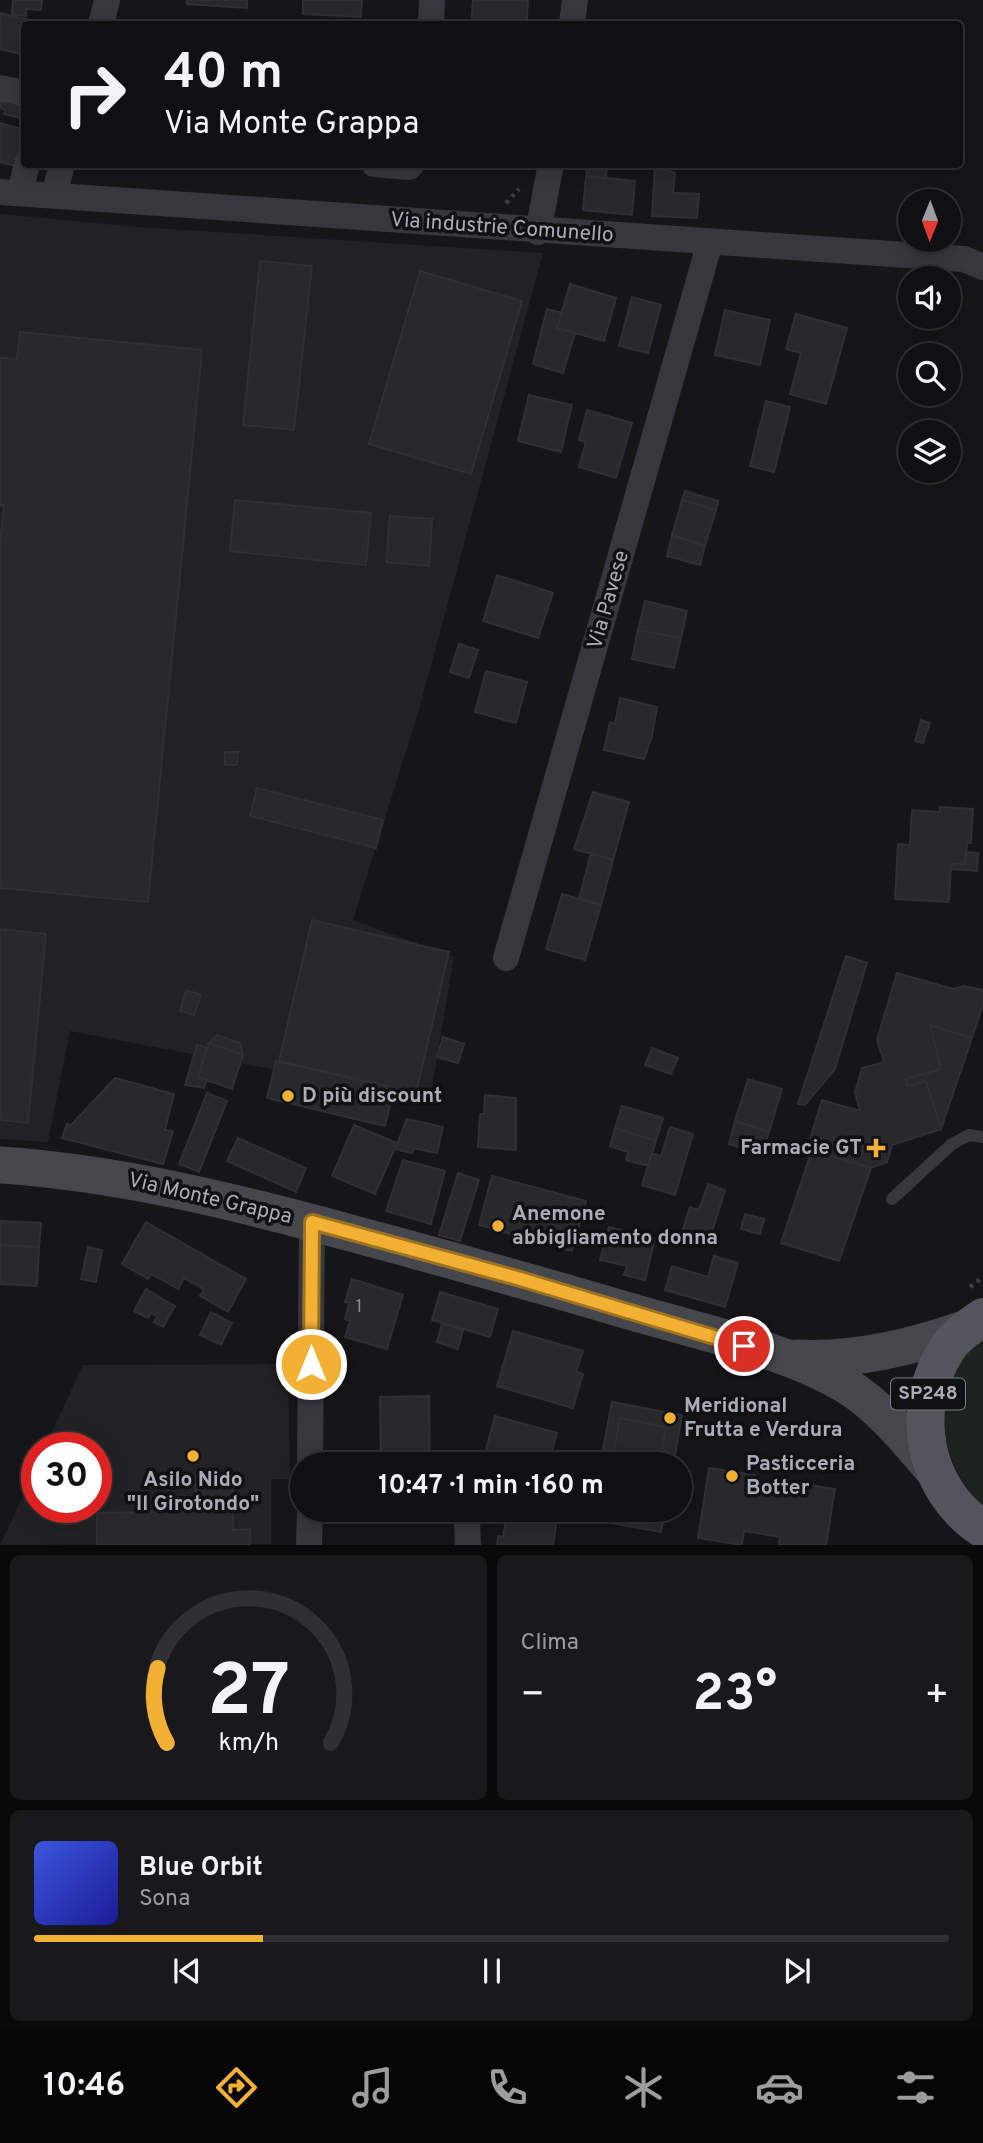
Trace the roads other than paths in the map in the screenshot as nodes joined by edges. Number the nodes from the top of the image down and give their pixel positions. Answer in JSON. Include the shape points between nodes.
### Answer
{"nodes":[{"id":1,"x":107,"y":0,"type":"edge"},
{"id":2,"x":432,"y":0,"type":"edge"},
{"id":3,"x":575,"y":0,"type":"edge"},
{"id":4,"x":102,"y":21,"type":"edge"},
{"id":5,"x":431,"y":21,"type":"edge"},
{"id":6,"x":572,"y":21,"type":"edge"},
{"id":7,"x":0,"y":88,"type":"edge"},
{"id":8,"x":21,"y":92,"type":"edge"},
{"id":9,"x":25,"y":168,"type":"edge"},
{"id":10,"x":61,"y":168,"type":"edge"},
{"id":11,"x":550,"y":168,"type":"edge"},
{"id":12,"x":10,"y":192,"type":"edge"},
{"id":13,"x":54,"y":196,"type":"junction"},
{"id":14,"x":538,"y":232,"type":"junction"},
{"id":15,"x":710,"y":242,"type":"junction"},
{"id":16,"x":977,"y":261,"type":"edge"},
{"id":17,"x":506,"y":958,"type":"dead end"},
{"id":18,"x":983,"y":1137,"type":"edge"},
{"id":19,"x":0,"y":1165,"type":"edge"},
{"id":20,"x":892,"y":1199,"type":"dead end"},
{"id":21,"x":312,"y":1222,"type":"junction"},
{"id":22,"x":975,"y":1323,"type":"edge"},
{"id":23,"x":779,"y":1356,"type":"junction"},
{"id":24,"x":310,"y":1452,"type":"edge"},
{"id":25,"x":934,"y":1471,"type":"junction"},
{"id":26,"x":310,"y":1522,"type":"edge"},
{"id":27,"x":978,"y":1530,"type":"edge"},
{"id":28,"x":309,"y":1545,"type":"edge"}],
"edges":[{"from":1,"to":4,"type":"street"},
{"from":2,"to":5,"type":"street"},
{"from":3,"to":6,"type":"street"},
{"from":7,"to":8,"type":"street"},
{"from":9,"to":12,"type":"street","name":"Via industrie Comunello"},
{"from":10,"to":13,"type":"street"},
{"from":11,"to":14,"type":"street"},
{"from":12,"to":13,"type":"street","name":"Via industrie Comunello"},
{"from":13,"to":14,"type":"street","name":"Via industrie Comunello"},
{"from":14,"to":15,"type":"street","name":"Via industrie Comunello"},
{"from":15,"to":16,"type":"street","name":"Via industrie Comunello"},
{"from":15,"to":17,"type":"street","name":"Via Pavese"},
{"from":18,"to":20,"type":"lane","via":[[968,1135],[952,1144]]},
{"from":19,"to":21,"type":"main road","name":"Via Monte Grappa","number":"SP248","via":[[108,1177]]},
{"from":21,"to":23,"type":"main road","name":"Via Monte Grappa","number":"SP248"},
{"from":21,"to":24,"type":"street"},
{"from":22,"to":23,"type":"main road","name":"Via Monte Grappa","number":"SP248","via":[[933,1339],[864,1355]]},
{"from":22,"to":25,"type":"main road","name":"Via Monte Grappa","number":"SP248","via":[[948,1347],[926,1398],[925,1430]]},
{"from":23,"to":25,"type":"main road","name":"Via Monte Grappa","number":"SP248","via":[[860,1395]]},
{"from":25,"to":27,"type":"main road","name":"Via Monte Grappa","number":"SP248"},
{"from":26,"to":28,"type":"street"}]}
